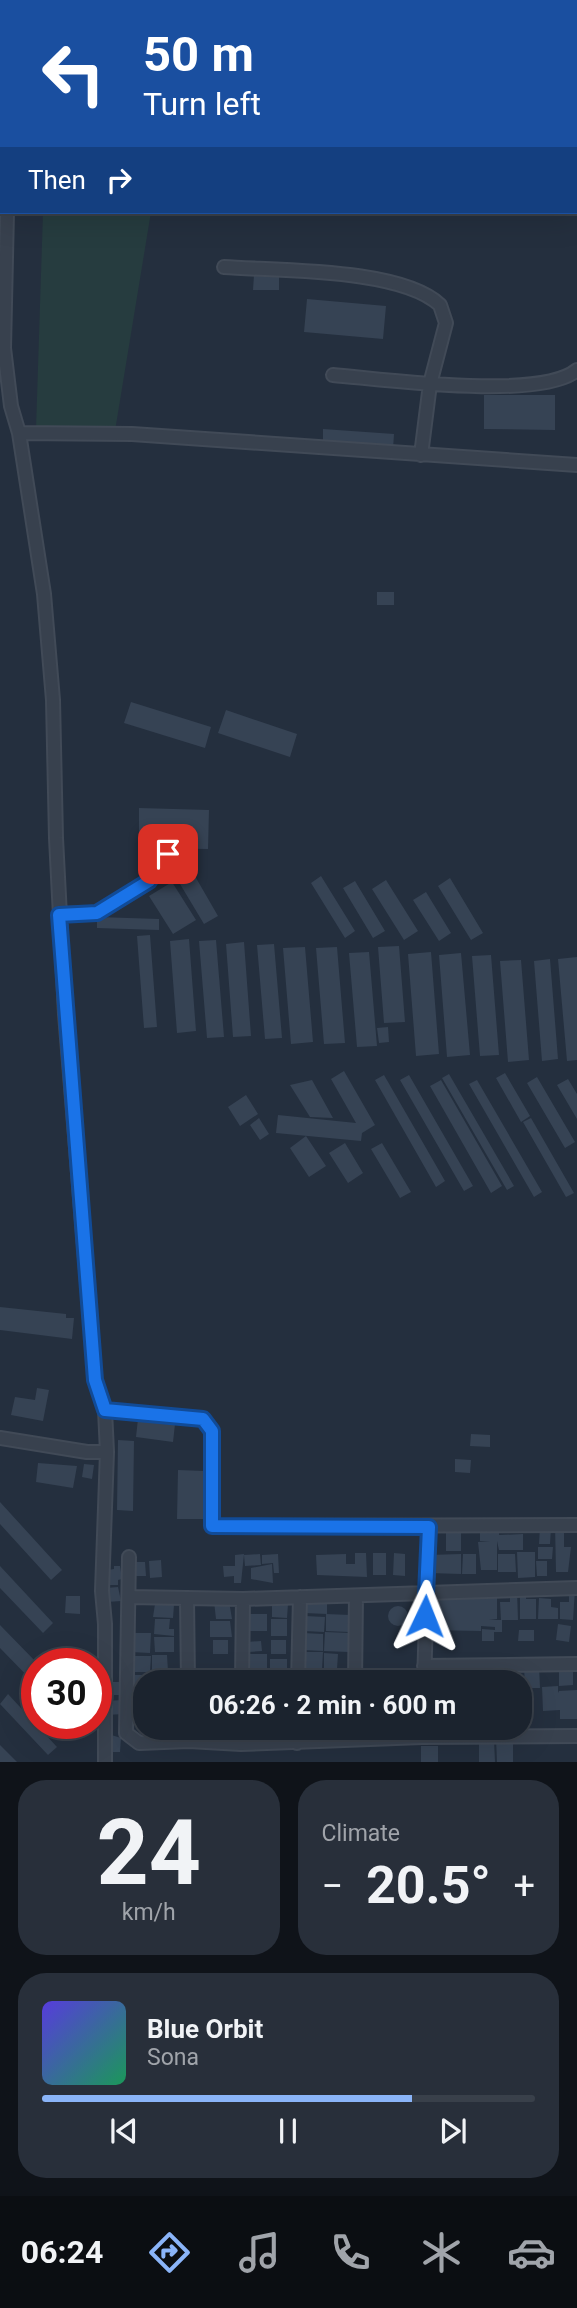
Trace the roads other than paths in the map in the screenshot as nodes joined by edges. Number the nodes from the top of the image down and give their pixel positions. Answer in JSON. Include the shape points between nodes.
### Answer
{"nodes":[{"id":1,"x":7,"y":214,"type":"edge"},
{"id":2,"x":224,"y":267,"type":"dead end"},
{"id":3,"x":2,"y":347,"type":"edge"},
{"id":4,"x":577,"y":369,"type":"edge"},
{"id":5,"x":332,"y":375,"type":"dead end"},
{"id":6,"x":430,"y":384,"type":"junction"},
{"id":7,"x":19,"y":433,"type":"junction"},
{"id":8,"x":421,"y":455,"type":"junction"},
{"id":9,"x":577,"y":466,"type":"edge"},
{"id":10,"x":168,"y":854,"type":"dead end"},
{"id":11,"x":59,"y":915,"type":"junction"},
{"id":12,"x":105,"y":1410,"type":"junction"},
{"id":13,"x":0,"y":1438,"type":"edge"},
{"id":14,"x":107,"y":1452,"type":"junction"},
{"id":15,"x":577,"y":1525,"type":"edge"},
{"id":16,"x":429,"y":1527,"type":"junction"},
{"id":17,"x":128,"y":1557,"type":"dead end"},
{"id":18,"x":577,"y":1588,"type":"edge"},
{"id":19,"x":426,"y":1591,"type":"junction"},
{"id":20,"x":356,"y":1596,"type":"junction"},
{"id":21,"x":128,"y":1597,"type":"junction"},
{"id":22,"x":300,"y":1597,"type":"junction"},
{"id":23,"x":187,"y":1598,"type":"junction"},
{"id":24,"x":243,"y":1599,"type":"junction"},
{"id":25,"x":577,"y":1664,"type":"edge"},
{"id":26,"x":424,"y":1666,"type":"junction"},
{"id":27,"x":188,"y":1670,"type":"edge"},
{"id":28,"x":242,"y":1670,"type":"edge"},
{"id":29,"x":298,"y":1670,"type":"edge"},
{"id":30,"x":355,"y":1670,"type":"edge"},
{"id":31,"x":424,"y":1670,"type":"edge"},
{"id":32,"x":532,"y":1735,"type":"edge"},
{"id":33,"x":577,"y":1736,"type":"edge"},
{"id":34,"x":133,"y":1738,"type":"edge"},
{"id":35,"x":135,"y":1740,"type":"edge"},
{"id":36,"x":156,"y":1740,"type":"edge"},
{"id":37,"x":220,"y":1740,"type":"edge"},
{"id":38,"x":241,"y":1740,"type":"edge"},
{"id":39,"x":316,"y":1740,"type":"edge"},
{"id":40,"x":297,"y":1743,"type":"joint"},
{"id":41,"x":241,"y":1744,"type":"junction"},
{"id":42,"x":105,"y":1762,"type":"edge"}],
"edges":[{"from":1,"to":3,"type":"street"},
{"from":2,"to":6,"type":"street","via":[[376,279],[412,288],[435,300],[446,323]]},
{"from":3,"to":7,"type":"street"},
{"from":4,"to":6,"type":"street","via":[[552,380],[516,384],[468,388]]},
{"from":5,"to":6,"type":"street"},
{"from":6,"to":8,"type":"street"},
{"from":7,"to":8,"type":"street","via":[[132,434]]},
{"from":7,"to":11,"type":"street","via":[[44,594],[53,700]]},
{"from":8,"to":9,"type":"street"},
{"from":10,"to":11,"type":"street","via":[[149,881],[97,913]]},
{"from":11,"to":12,"type":"street","via":[[95,1380]]},
{"from":12,"to":14,"type":"street"},
{"from":12,"to":16,"type":"street","via":[[209,1423],[212,1526]]},
{"from":13,"to":14,"type":"street"},
{"from":14,"to":42,"type":"street","via":[[102,1591]]},
{"from":15,"to":16,"type":"street"},
{"from":16,"to":19,"type":"street"},
{"from":17,"to":21,"type":"street"},
{"from":18,"to":19,"type":"street"},
{"from":19,"to":20,"type":"street"},
{"from":19,"to":26,"type":"street"},
{"from":20,"to":22,"type":"street"},
{"from":20,"to":30,"type":"street"},
{"from":21,"to":23,"type":"street"},
{"from":21,"to":34,"type":"street","via":[[126,1733]]},
{"from":22,"to":24,"type":"street"},
{"from":22,"to":29,"type":"street"},
{"from":23,"to":24,"type":"street"},
{"from":23,"to":27,"type":"street"},
{"from":24,"to":28,"type":"street"},
{"from":25,"to":26,"type":"street"},
{"from":26,"to":31,"type":"street"},
{"from":32,"to":33,"type":"street"},
{"from":35,"to":36,"type":"street"},
{"from":37,"to":41,"type":"street"},
{"from":38,"to":41,"type":"street"},
{"from":39,"to":40,"type":"street"},
{"from":40,"to":41,"type":"street"}]}
